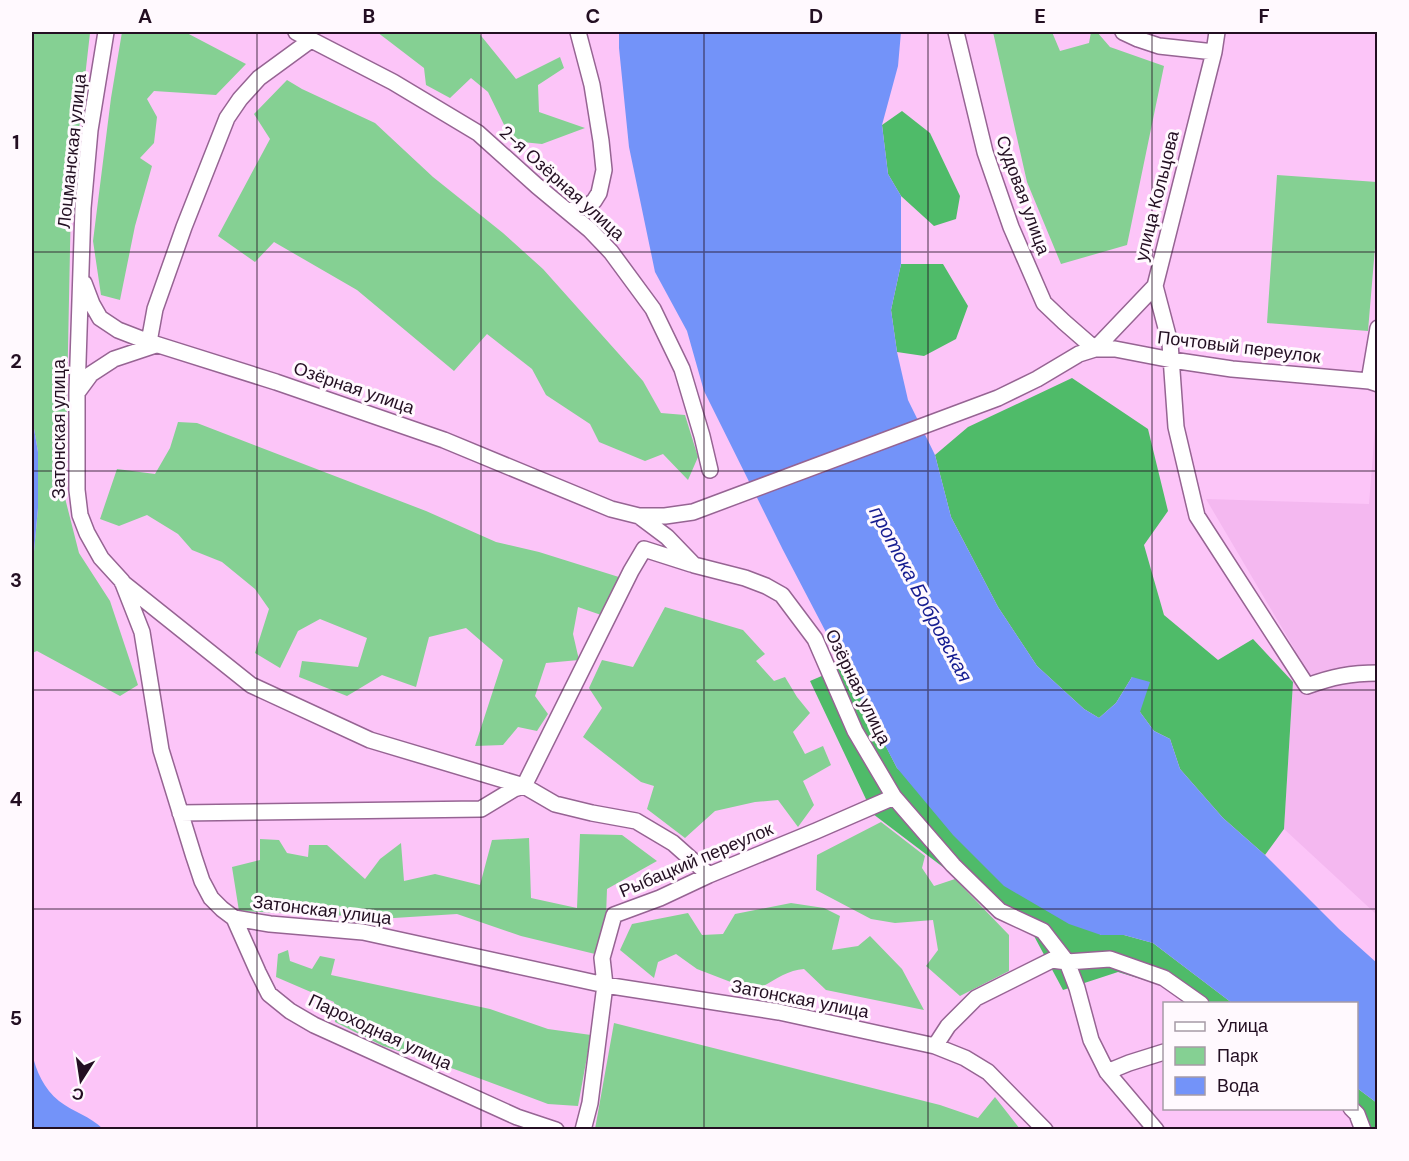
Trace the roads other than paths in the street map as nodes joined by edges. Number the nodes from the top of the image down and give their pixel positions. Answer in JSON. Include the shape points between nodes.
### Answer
{"nodes":[{"id":1,"x":106,"y":32,"type":"edge"},
{"id":2,"x":296,"y":32,"type":"edge"},
{"id":3,"x":579,"y":32,"type":"edge"},
{"id":4,"x":956,"y":32,"type":"edge"},
{"id":5,"x":1123,"y":32,"type":"edge"},
{"id":6,"x":1217,"y":32,"type":"edge"},
{"id":7,"x":311,"y":40,"type":"junction"},
{"id":8,"x":1214,"y":52,"type":"junction"},
{"id":9,"x":568,"y":211,"type":"junction"},
{"id":10,"x":81,"y":274,"type":"junction"},
{"id":11,"x":1155,"y":286,"type":"junction"},
{"id":12,"x":1377,"y":328,"type":"edge"},
{"id":13,"x":153,"y":343,"type":"junction"},
{"id":14,"x":1095,"y":349,"type":"junction"},
{"id":15,"x":1172,"y":360,"type":"junction"},
{"id":16,"x":1373,"y":382,"type":"edge"},
{"id":17,"x":78,"y":393,"type":"junction"},
{"id":18,"x":710,"y":470,"type":"dead end"},
{"id":19,"x":639,"y":516,"type":"junction"},
{"id":20,"x":694,"y":565,"type":"junction"},
{"id":21,"x":122,"y":581,"type":"junction"},
{"id":22,"x":1377,"y":673,"type":"edge"},
{"id":23,"x":524,"y":786,"type":"junction"},
{"id":24,"x":894,"y":797,"type":"junction"},
{"id":25,"x":180,"y":813,"type":"junction"},
{"id":26,"x":709,"y":875,"type":"junction"},
{"id":27,"x":234,"y":918,"type":"junction"},
{"id":28,"x":1067,"y":962,"type":"junction"},
{"id":29,"x":604,"y":985,"type":"junction"},
{"id":30,"x":1198,"y":1002,"type":"edge"},
{"id":31,"x":935,"y":1046,"type":"junction"},
{"id":32,"x":1163,"y":1052,"type":"edge"},
{"id":33,"x":1107,"y":1072,"type":"junction"},
{"id":34,"x":1353,"y":1110,"type":"edge"},
{"id":35,"x":556,"y":1130,"type":"edge"},
{"id":36,"x":583,"y":1130,"type":"edge"},
{"id":37,"x":1045,"y":1130,"type":"edge"},
{"id":38,"x":1156,"y":1130,"type":"edge"},
{"id":39,"x":1363,"y":1130,"type":"edge"}],
"edges":[{"from":1,"to":10,"type":"street","name":"Лоцманская улица","via":[[90,130]]},
{"from":2,"to":7,"type":"street","name":"2-я Озёрная улица"},
{"from":3,"to":9,"type":"street","via":[[592,86],[604,170],[594,201]]},
{"from":4,"to":14,"type":"street","name":"Судовая улица","via":[[985,152],[1011,227],[1044,303]]},
{"from":5,"to":8,"type":"street","via":[[1159,46]]},
{"from":6,"to":8,"type":"street","name":"улица Кольцова"},
{"from":7,"to":9,"type":"street","name":"2-я Озёрная улица","via":[[393,82],[478,133]]},
{"from":7,"to":13,"type":"street","via":[[259,78],[227,118],[155,309]]},
{"from":8,"to":11,"type":"street","name":"улица Кольцова"},
{"from":9,"to":18,"type":"street","name":"2-я Озёрная улица","via":[[611,252],[653,309],[682,369]]},
{"from":10,"to":13,"type":"street","name":"Озёрная улица","via":[[100,318],[118,330]]},
{"from":10,"to":17,"type":"street","name":"Затонская улица"},
{"from":11,"to":14,"type":"street","name":"улица Кольцова"},
{"from":11,"to":15,"type":"street"},
{"from":12,"to":16,"type":"street"},
{"from":13,"to":17,"type":"street","via":[[114,359],[91,374]]},
{"from":13,"to":19,"type":"street","name":"Озёрная улица","via":[[380,417],[611,509]]},
{"from":14,"to":15,"type":"street","name":"Почтовый переулок"},
{"from":14,"to":19,"type":"street","name":"Озёрная улица","via":[[998,398],[693,512]]},
{"from":15,"to":16,"type":"street","name":"Почтовый переулок"},
{"from":15,"to":22,"type":"street","via":[[1176,427],[1197,516],[1307,686],[1335,676]]},
{"from":17,"to":21,"type":"street","name":"Затонская улица","via":[[80,515],[101,558]]},
{"from":19,"to":20,"type":"street","name":"Озёрная улица"},
{"from":20,"to":23,"type":"street","via":[[644,549]]},
{"from":20,"to":24,"type":"street","name":"Озёрная улица","via":[[745,578],[782,596],[816,639],[855,731]]},
{"from":21,"to":23,"type":"street","via":[[251,685],[370,740]]},
{"from":21,"to":25,"type":"street","name":"Затонская улица","via":[[142,632],[161,750]]},
{"from":23,"to":25,"type":"street","via":[[481,810]]},
{"from":23,"to":26,"type":"street","via":[[555,804],[636,821],[673,843]]},
{"from":24,"to":26,"type":"street","name":"Рыбацкий переулок"},
{"from":24,"to":28,"type":"street","name":"Озёрная улица","via":[[953,865],[1000,911],[1043,931]]},
{"from":25,"to":27,"type":"street","name":"Затонская улица","via":[[211,898]]},
{"from":26,"to":29,"type":"street","name":"Рыбацкий переулок","via":[[614,915],[602,958]]},
{"from":27,"to":29,"type":"street","name":"Затонская улица","via":[[363,932]]},
{"from":27,"to":35,"type":"street","name":"Пароходная улица","via":[[269,994],[290,1011],[516,1117]]},
{"from":28,"to":30,"type":"street","via":[[1110,959],[1164,978]]},
{"from":28,"to":31,"type":"street","via":[[1052,960],[976,998],[948,1026]]},
{"from":28,"to":33,"type":"street","name":"Озёрная улица","via":[[1091,1040]]},
{"from":29,"to":31,"type":"street","name":"Затонская улица","via":[[779,1012]]},
{"from":29,"to":36,"type":"street","name":"Рыбацкий переулок","via":[[591,1103]]},
{"from":31,"to":37,"type":"street","name":"Затонская улица","via":[[988,1072]]},
{"from":32,"to":33,"type":"street"},
{"from":33,"to":38,"type":"street","name":"Озёрная улица"},
{"from":34,"to":39,"type":"street"}]}
